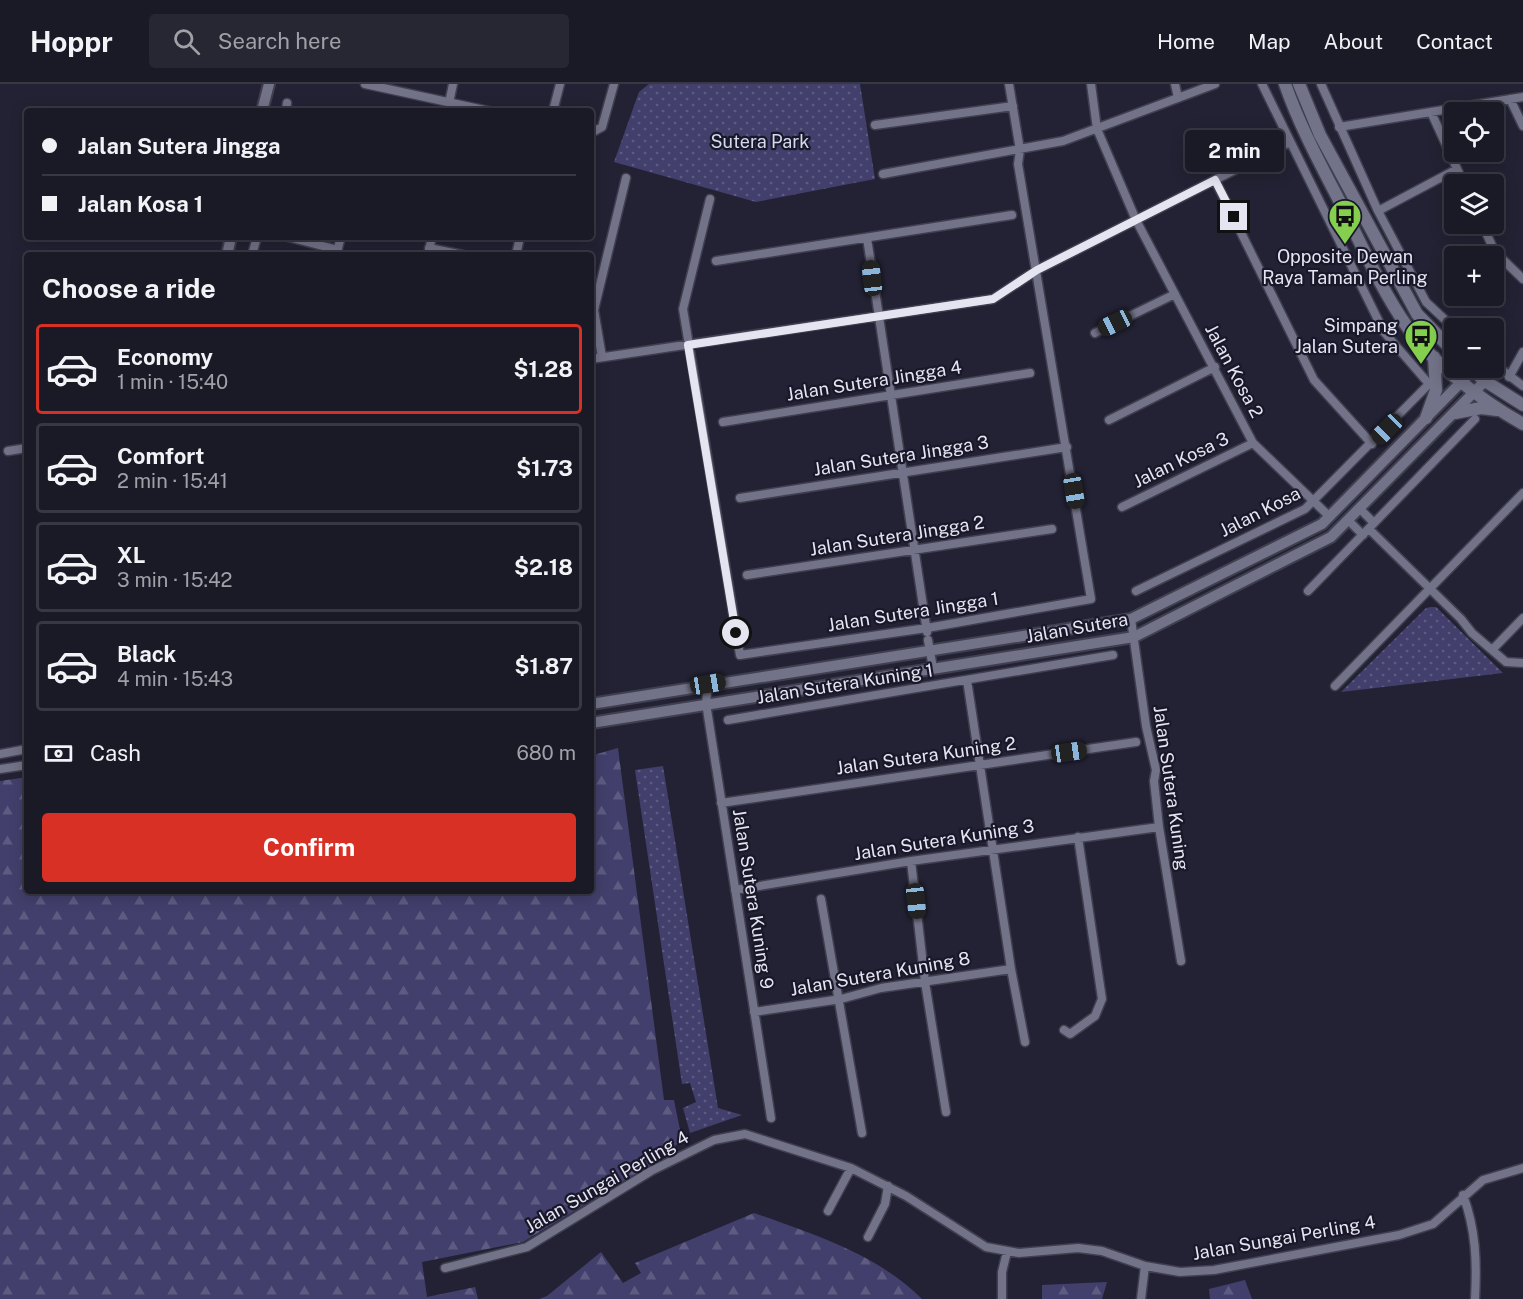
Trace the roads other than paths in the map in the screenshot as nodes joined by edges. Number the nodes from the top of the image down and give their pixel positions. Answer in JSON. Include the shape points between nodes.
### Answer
{"nodes":[{"id":1,"x":269,"y":84,"type":"edge"},
{"id":2,"x":365,"y":84,"type":"edge"},
{"id":3,"x":453,"y":84,"type":"edge"},
{"id":4,"x":560,"y":84,"type":"edge"},
{"id":5,"x":614,"y":84,"type":"edge"},
{"id":6,"x":1009,"y":84,"type":"edge"},
{"id":7,"x":1091,"y":84,"type":"edge"},
{"id":8,"x":1176,"y":84,"type":"edge"},
{"id":9,"x":1215,"y":84,"type":"edge"},
{"id":10,"x":1262,"y":84,"type":"edge"},
{"id":11,"x":1285,"y":84,"type":"edge"},
{"id":12,"x":1299,"y":84,"type":"edge"},
{"id":13,"x":1321,"y":84,"type":"edge"},
{"id":14,"x":397,"y":87,"type":"edge"},
{"id":15,"x":1523,"y":97,"type":"edge"},
{"id":16,"x":1178,"y":98,"type":"junction"},
{"id":17,"x":1510,"y":99,"type":"junction"},
{"id":18,"x":449,"y":103,"type":"junction"},
{"id":19,"x":1013,"y":106,"type":"junction"},
{"id":20,"x":263,"y":108,"type":"edge"},
{"id":21,"x":474,"y":108,"type":"edge"},
{"id":22,"x":554,"y":108,"type":"edge"},
{"id":23,"x":1431,"y":112,"type":"junction"},
{"id":24,"x":875,"y":125,"type":"dead end"},
{"id":25,"x":1523,"y":126,"type":"edge"},
{"id":26,"x":1339,"y":127,"type":"junction"},
{"id":27,"x":1097,"y":129,"type":"junction"},
{"id":28,"x":594,"y":131,"type":"edge"},
{"id":29,"x":1288,"y":142,"type":"junction"},
{"id":30,"x":1020,"y":150,"type":"junction"},
{"id":31,"x":1457,"y":169,"type":"junction"},
{"id":32,"x":883,"y":174,"type":"dead end"},
{"id":33,"x":1459,"y":174,"type":"edge"},
{"id":34,"x":626,"y":178,"type":"dead end"},
{"id":35,"x":1215,"y":180,"type":"junction"},
{"id":36,"x":710,"y":199,"type":"dead end"},
{"id":37,"x":1378,"y":211,"type":"junction"},
{"id":38,"x":1012,"y":215,"type":"dead end"},
{"id":39,"x":1136,"y":220,"type":"junction"},
{"id":40,"x":1487,"y":234,"type":"edge"},
{"id":41,"x":867,"y":238,"type":"junction"},
{"id":42,"x":298,"y":240,"type":"edge"},
{"id":43,"x":337,"y":252,"type":"edge"},
{"id":44,"x":716,"y":261,"type":"dead end"},
{"id":45,"x":1037,"y":270,"type":"junction"},
{"id":46,"x":1523,"y":279,"type":"edge"},
{"id":47,"x":1175,"y":294,"type":"junction"},
{"id":48,"x":877,"y":316,"type":"junction"},
{"id":49,"x":1444,"y":318,"type":"edge"},
{"id":50,"x":1095,"y":333,"type":"dead end"},
{"id":51,"x":1444,"y":342,"type":"edge"},
{"id":52,"x":688,"y":345,"type":"junction"},
{"id":53,"x":1523,"y":352,"type":"edge"},
{"id":54,"x":602,"y":357,"type":"junction"},
{"id":55,"x":1434,"y":357,"type":"junction"},
{"id":56,"x":594,"y":358,"type":"edge"},
{"id":57,"x":1215,"y":367,"type":"junction"},
{"id":58,"x":1030,"y":373,"type":"dead end"},
{"id":59,"x":1504,"y":373,"type":"edge"},
{"id":60,"x":1509,"y":377,"type":"junction"},
{"id":61,"x":1464,"y":378,"type":"edge"},
{"id":62,"x":1482,"y":378,"type":"edge"},
{"id":63,"x":1462,"y":381,"type":"junction"},
{"id":64,"x":1485,"y":381,"type":"junction"},
{"id":65,"x":1523,"y":386,"type":"edge"},
{"id":66,"x":1474,"y":392,"type":"junction"},
{"id":67,"x":890,"y":394,"type":"junction"},
{"id":68,"x":1523,"y":405,"type":"edge"},
{"id":69,"x":1498,"y":411,"type":"junction"},
{"id":70,"x":1455,"y":413,"type":"junction"},
{"id":71,"x":1426,"y":418,"type":"junction"},
{"id":72,"x":1475,"y":419,"type":"dead end"},
{"id":73,"x":1109,"y":420,"type":"dead end"},
{"id":74,"x":723,"y":422,"type":"dead end"},
{"id":75,"x":1523,"y":424,"type":"edge"},
{"id":76,"x":1253,"y":443,"type":"junction"},
{"id":77,"x":1372,"y":444,"type":"junction"},
{"id":78,"x":1067,"y":447,"type":"junction"},
{"id":79,"x":24,"y":448,"type":"edge"},
{"id":80,"x":8,"y":451,"type":"dead end"},
{"id":81,"x":902,"y":472,"type":"junction"},
{"id":82,"x":1523,"y":493,"type":"edge"},
{"id":83,"x":740,"y":498,"type":"dead end"},
{"id":84,"x":1314,"y":502,"type":"junction"},
{"id":85,"x":1122,"y":507,"type":"dead end"},
{"id":86,"x":1360,"y":509,"type":"junction"},
{"id":87,"x":1330,"y":517,"type":"junction"},
{"id":88,"x":1348,"y":521,"type":"junction"},
{"id":89,"x":1052,"y":529,"type":"dead end"},
{"id":90,"x":1369,"y":529,"type":"junction"},
{"id":91,"x":914,"y":550,"type":"junction"},
{"id":92,"x":747,"y":575,"type":"dead end"},
{"id":93,"x":1430,"y":588,"type":"junction"},
{"id":94,"x":1136,"y":591,"type":"dead end"},
{"id":95,"x":1308,"y":591,"type":"dead end"},
{"id":96,"x":1523,"y":618,"type":"edge"},
{"id":97,"x":1131,"y":619,"type":"junction"},
{"id":98,"x":1134,"y":637,"type":"junction"},
{"id":99,"x":928,"y":638,"type":"junction"},
{"id":100,"x":1492,"y":650,"type":"junction"},
{"id":101,"x":1113,"y":655,"type":"dead end"},
{"id":102,"x":1523,"y":663,"type":"edge"},
{"id":103,"x":933,"y":668,"type":"junction"},
{"id":104,"x":967,"y":680,"type":"junction"},
{"id":105,"x":708,"y":684,"type":"junction"},
{"id":106,"x":1335,"y":686,"type":"dead end"},
{"id":107,"x":705,"y":703,"type":"junction"},
{"id":108,"x":594,"y":704,"type":"edge"},
{"id":109,"x":728,"y":720,"type":"dead end"},
{"id":110,"x":594,"y":722,"type":"edge"},
{"id":111,"x":1136,"y":742,"type":"dead end"},
{"id":112,"x":24,"y":750,"type":"edge"},
{"id":113,"x":0,"y":754,"type":"edge"},
{"id":114,"x":980,"y":765,"type":"junction"},
{"id":115,"x":24,"y":766,"type":"edge"},
{"id":116,"x":0,"y":770,"type":"edge"},
{"id":117,"x":721,"y":803,"type":"junction"},
{"id":118,"x":1159,"y":827,"type":"junction"},
{"id":119,"x":1078,"y":837,"type":"junction"},
{"id":120,"x":993,"y":849,"type":"junction"},
{"id":121,"x":911,"y":861,"type":"junction"},
{"id":122,"x":735,"y":890,"type":"junction"},
{"id":123,"x":821,"y":899,"type":"dead end"},
{"id":124,"x":1181,"y":961,"type":"dead end"},
{"id":125,"x":1011,"y":969,"type":"junction"},
{"id":126,"x":925,"y":982,"type":"junction"},
{"id":127,"x":841,"y":999,"type":"junction"},
{"id":128,"x":754,"y":1012,"type":"junction"},
{"id":129,"x":1064,"y":1030,"type":"dead end"},
{"id":130,"x":1025,"y":1042,"type":"dead end"},
{"id":131,"x":946,"y":1112,"type":"dead end"},
{"id":132,"x":771,"y":1118,"type":"dead end"},
{"id":133,"x":862,"y":1133,"type":"dead end"},
{"id":134,"x":851,"y":1168,"type":"junction"},
{"id":135,"x":1523,"y":1168,"type":"edge"},
{"id":136,"x":888,"y":1186,"type":"junction"},
{"id":137,"x":1463,"y":1195,"type":"junction"},
{"id":138,"x":828,"y":1211,"type":"dead end"},
{"id":139,"x":868,"y":1237,"type":"dead end"},
{"id":140,"x":1007,"y":1252,"type":"junction"},
{"id":141,"x":1145,"y":1266,"type":"junction"},
{"id":142,"x":445,"y":1268,"type":"dead end"},
{"id":143,"x":1002,"y":1299,"type":"edge"},
{"id":144,"x":1141,"y":1299,"type":"edge"},
{"id":145,"x":1475,"y":1299,"type":"edge"}],
"edges":[{"from":1,"to":20,"type":"street"},
{"from":2,"to":14,"type":"street"},
{"from":3,"to":18,"type":"street"},
{"from":4,"to":22,"type":"street"},
{"from":5,"to":28,"type":"street","via":[[602,127]]},
{"from":6,"to":19,"type":"street"},
{"from":7,"to":27,"type":"street","name":"Jalan Kosa 2"},
{"from":8,"to":16,"type":"street"},
{"from":9,"to":16,"type":"street"},
{"from":10,"to":29,"type":"street"},
{"from":11,"to":55,"type":"main road","via":[[1308,140],[1392,300],[1409,330]]},
{"from":12,"to":51,"type":"main road","via":[[1320,135],[1417,314]]},
{"from":13,"to":26,"type":"street"},
{"from":14,"to":18,"type":"street"},
{"from":15,"to":17,"type":"street"},
{"from":16,"to":27,"type":"street"},
{"from":17,"to":23,"type":"street"},
{"from":17,"to":25,"type":"street"},
{"from":18,"to":21,"type":"street"},
{"from":19,"to":24,"type":"street"},
{"from":19,"to":30,"type":"street"},
{"from":23,"to":26,"type":"street"},
{"from":23,"to":31,"type":"street"},
{"from":26,"to":37,"type":"street"},
{"from":27,"to":30,"type":"street"},
{"from":27,"to":39,"type":"street","name":"Jalan Kosa 2"},
{"from":29,"to":35,"type":"street"},
{"from":29,"to":77,"type":"street","name":"Jalan Kosa","via":[[1384,332],[1430,384]]},
{"from":30,"to":32,"type":"street"},
{"from":30,"to":45,"type":"street","via":[[1018,164]]},
{"from":31,"to":33,"type":"street"},
{"from":31,"to":37,"type":"street"},
{"from":34,"to":54,"type":"street","via":[[594,310]]},
{"from":35,"to":39,"type":"street"},
{"from":35,"to":77,"type":"street","via":[[1314,380]]},
{"from":36,"to":52,"type":"street","via":[[682,309]]},
{"from":37,"to":49,"type":"street","via":[[1426,302]]},
{"from":38,"to":41,"type":"street"},
{"from":39,"to":45,"type":"street"},
{"from":39,"to":47,"type":"street","name":"Jalan Kosa 2"},
{"from":40,"to":46,"type":"street","via":[[1496,252]]},
{"from":41,"to":44,"type":"street"},
{"from":41,"to":48,"type":"street"},
{"from":42,"to":43,"type":"street"},
{"from":45,"to":48,"type":"street","via":[[993,299]]},
{"from":45,"to":78,"type":"street"},
{"from":47,"to":50,"type":"street"},
{"from":47,"to":57,"type":"street","name":"Jalan Kosa 2"},
{"from":48,"to":52,"type":"street"},
{"from":48,"to":67,"type":"street"},
{"from":52,"to":54,"type":"street"},
{"from":52,"to":99,"type":"street","name":"Jalan Sutera Jingga 1","via":[[740,655]]},
{"from":53,"to":60,"type":"street"},
{"from":54,"to":56,"type":"street"},
{"from":55,"to":63,"type":"main road"},
{"from":55,"to":71,"type":"main road","via":[[1436,390]]},
{"from":57,"to":73,"type":"street"},
{"from":57,"to":76,"type":"street","name":"Jalan Kosa 2"},
{"from":58,"to":67,"type":"street","name":"Jalan Sutera Jingga 4"},
{"from":59,"to":60,"type":"street"},
{"from":60,"to":65,"type":"street"},
{"from":61,"to":63,"type":"street","name":"Jalan Sutera"},
{"from":62,"to":64,"type":"main road"},
{"from":63,"to":66,"type":"main road"},
{"from":63,"to":71,"type":"street","name":"Jalan Sutera"},
{"from":64,"to":66,"type":"street","name":"Jalan Sutera"},
{"from":64,"to":68,"type":"main road"},
{"from":66,"to":69,"type":"main road"},
{"from":66,"to":70,"type":"street","name":"Jalan Sutera"},
{"from":67,"to":74,"type":"street","name":"Jalan Sutera Jingga 4"},
{"from":67,"to":81,"type":"street"},
{"from":69,"to":70,"type":"main road","via":[[1481,408]]},
{"from":69,"to":75,"type":"main road"},
{"from":70,"to":86,"type":"street","name":"Jalan Sutera"},
{"from":71,"to":87,"type":"street","name":"Jalan Sutera"},
{"from":72,"to":90,"type":"street"},
{"from":76,"to":84,"type":"street","name":"Jalan Kosa 2"},
{"from":76,"to":85,"type":"street","name":"Jalan Kosa 3"},
{"from":77,"to":84,"type":"street","name":"Jalan Kosa"},
{"from":78,"to":81,"type":"street","name":"Jalan Sutera Jingga 3"},
{"from":78,"to":99,"type":"street","name":"Jalan Sutera Jingga 1","via":[[1091,599]]},
{"from":79,"to":80,"type":"street"},
{"from":81,"to":83,"type":"street","name":"Jalan Sutera Jingga 3"},
{"from":81,"to":91,"type":"street"},
{"from":82,"to":93,"type":"street"},
{"from":84,"to":87,"type":"street","name":"Jalan Kosa 2"},
{"from":84,"to":94,"type":"street","name":"Jalan Kosa"},
{"from":86,"to":88,"type":"street","name":"Jalan Sutera"},
{"from":86,"to":90,"type":"street"},
{"from":87,"to":97,"type":"street","name":"Jalan Sutera"},
{"from":88,"to":90,"type":"street"},
{"from":88,"to":98,"type":"street","name":"Jalan Sutera","via":[[1331,537]]},
{"from":89,"to":91,"type":"street","name":"Jalan Sutera Jingga 2"},
{"from":90,"to":93,"type":"street"},
{"from":90,"to":95,"type":"street"},
{"from":91,"to":92,"type":"street","name":"Jalan Sutera Jingga 2"},
{"from":91,"to":99,"type":"street"},
{"from":93,"to":100,"type":"street"},
{"from":93,"to":106,"type":"street"},
{"from":96,"to":100,"type":"street"},
{"from":97,"to":98,"type":"street","name":"Jalan Sutera Kuning"},
{"from":97,"to":99,"type":"street","name":"Jalan Sutera"},
{"from":98,"to":103,"type":"street","name":"Jalan Sutera"},
{"from":98,"to":118,"type":"street","name":"Jalan Sutera Kuning","via":[[1156,770]]},
{"from":99,"to":103,"type":"street"},
{"from":99,"to":105,"type":"street","name":"Jalan Sutera"},
{"from":100,"to":102,"type":"street","via":[[1506,662]]},
{"from":101,"to":104,"type":"street","name":"Jalan Sutera Kuning 1"},
{"from":103,"to":107,"type":"street","name":"Jalan Sutera"},
{"from":104,"to":109,"type":"street","name":"Jalan Sutera Kuning 1"},
{"from":104,"to":114,"type":"street"},
{"from":105,"to":107,"type":"street","name":"Jalan Sutera Kuning 9"},
{"from":105,"to":108,"type":"street","name":"Jalan Sutera"},
{"from":107,"to":110,"type":"street","name":"Jalan Sutera"},
{"from":107,"to":117,"type":"street","name":"Jalan Sutera Kuning 9"},
{"from":111,"to":114,"type":"street","name":"Jalan Sutera Kuning 2"},
{"from":112,"to":113,"type":"street"},
{"from":114,"to":117,"type":"street","name":"Jalan Sutera Kuning 2"},
{"from":114,"to":120,"type":"street"},
{"from":115,"to":116,"type":"street"},
{"from":117,"to":122,"type":"street","name":"Jalan Sutera Kuning 9"},
{"from":118,"to":119,"type":"street","name":"Jalan Sutera Kuning 3"},
{"from":118,"to":124,"type":"street","name":"Jalan Sutera Kuning"},
{"from":119,"to":120,"type":"street","name":"Jalan Sutera Kuning 3"},
{"from":119,"to":129,"type":"street","via":[[1102,999],[1095,1016],[1070,1034]]},
{"from":120,"to":121,"type":"street","name":"Jalan Sutera Kuning 3"},
{"from":120,"to":125,"type":"street"},
{"from":121,"to":122,"type":"street","name":"Jalan Sutera Kuning 3"},
{"from":121,"to":126,"type":"street"},
{"from":122,"to":128,"type":"street","name":"Jalan Sutera Kuning 9"},
{"from":123,"to":127,"type":"street"},
{"from":125,"to":126,"type":"street","name":"Jalan Sutera Kuning 8"},
{"from":125,"to":130,"type":"street"},
{"from":126,"to":127,"type":"street","name":"Jalan Sutera Kuning 8"},
{"from":126,"to":131,"type":"street"},
{"from":127,"to":128,"type":"street","name":"Jalan Sutera Kuning 8"},
{"from":127,"to":133,"type":"street"},
{"from":128,"to":132,"type":"street","name":"Jalan Sutera Kuning 9"},
{"from":134,"to":136,"type":"street","name":"Jalan Sungai Perling 4"},
{"from":134,"to":138,"type":"street"},
{"from":134,"to":142,"type":"street","name":"Jalan Sungai Perling 4","via":[[745,1134],[714,1140],[651,1172],[539,1242]]},
{"from":135,"to":137,"type":"street","name":"Jalan Sungai Perling 4","via":[[1483,1180]]},
{"from":136,"to":139,"type":"street","via":[[885,1204]]},
{"from":136,"to":140,"type":"street","name":"Jalan Sungai Perling 4","via":[[973,1240]]},
{"from":137,"to":141,"type":"street","name":"Jalan Sungai Perling 4","via":[[1433,1224],[1399,1235],[1214,1270],[1180,1272]]},
{"from":137,"to":145,"type":"street","via":[[1476,1245]]},
{"from":140,"to":141,"type":"street","name":"Jalan Sungai Perling 4","via":[[1078,1248],[1102,1251]]},
{"from":140,"to":143,"type":"street"},
{"from":141,"to":144,"type":"street"}]}
